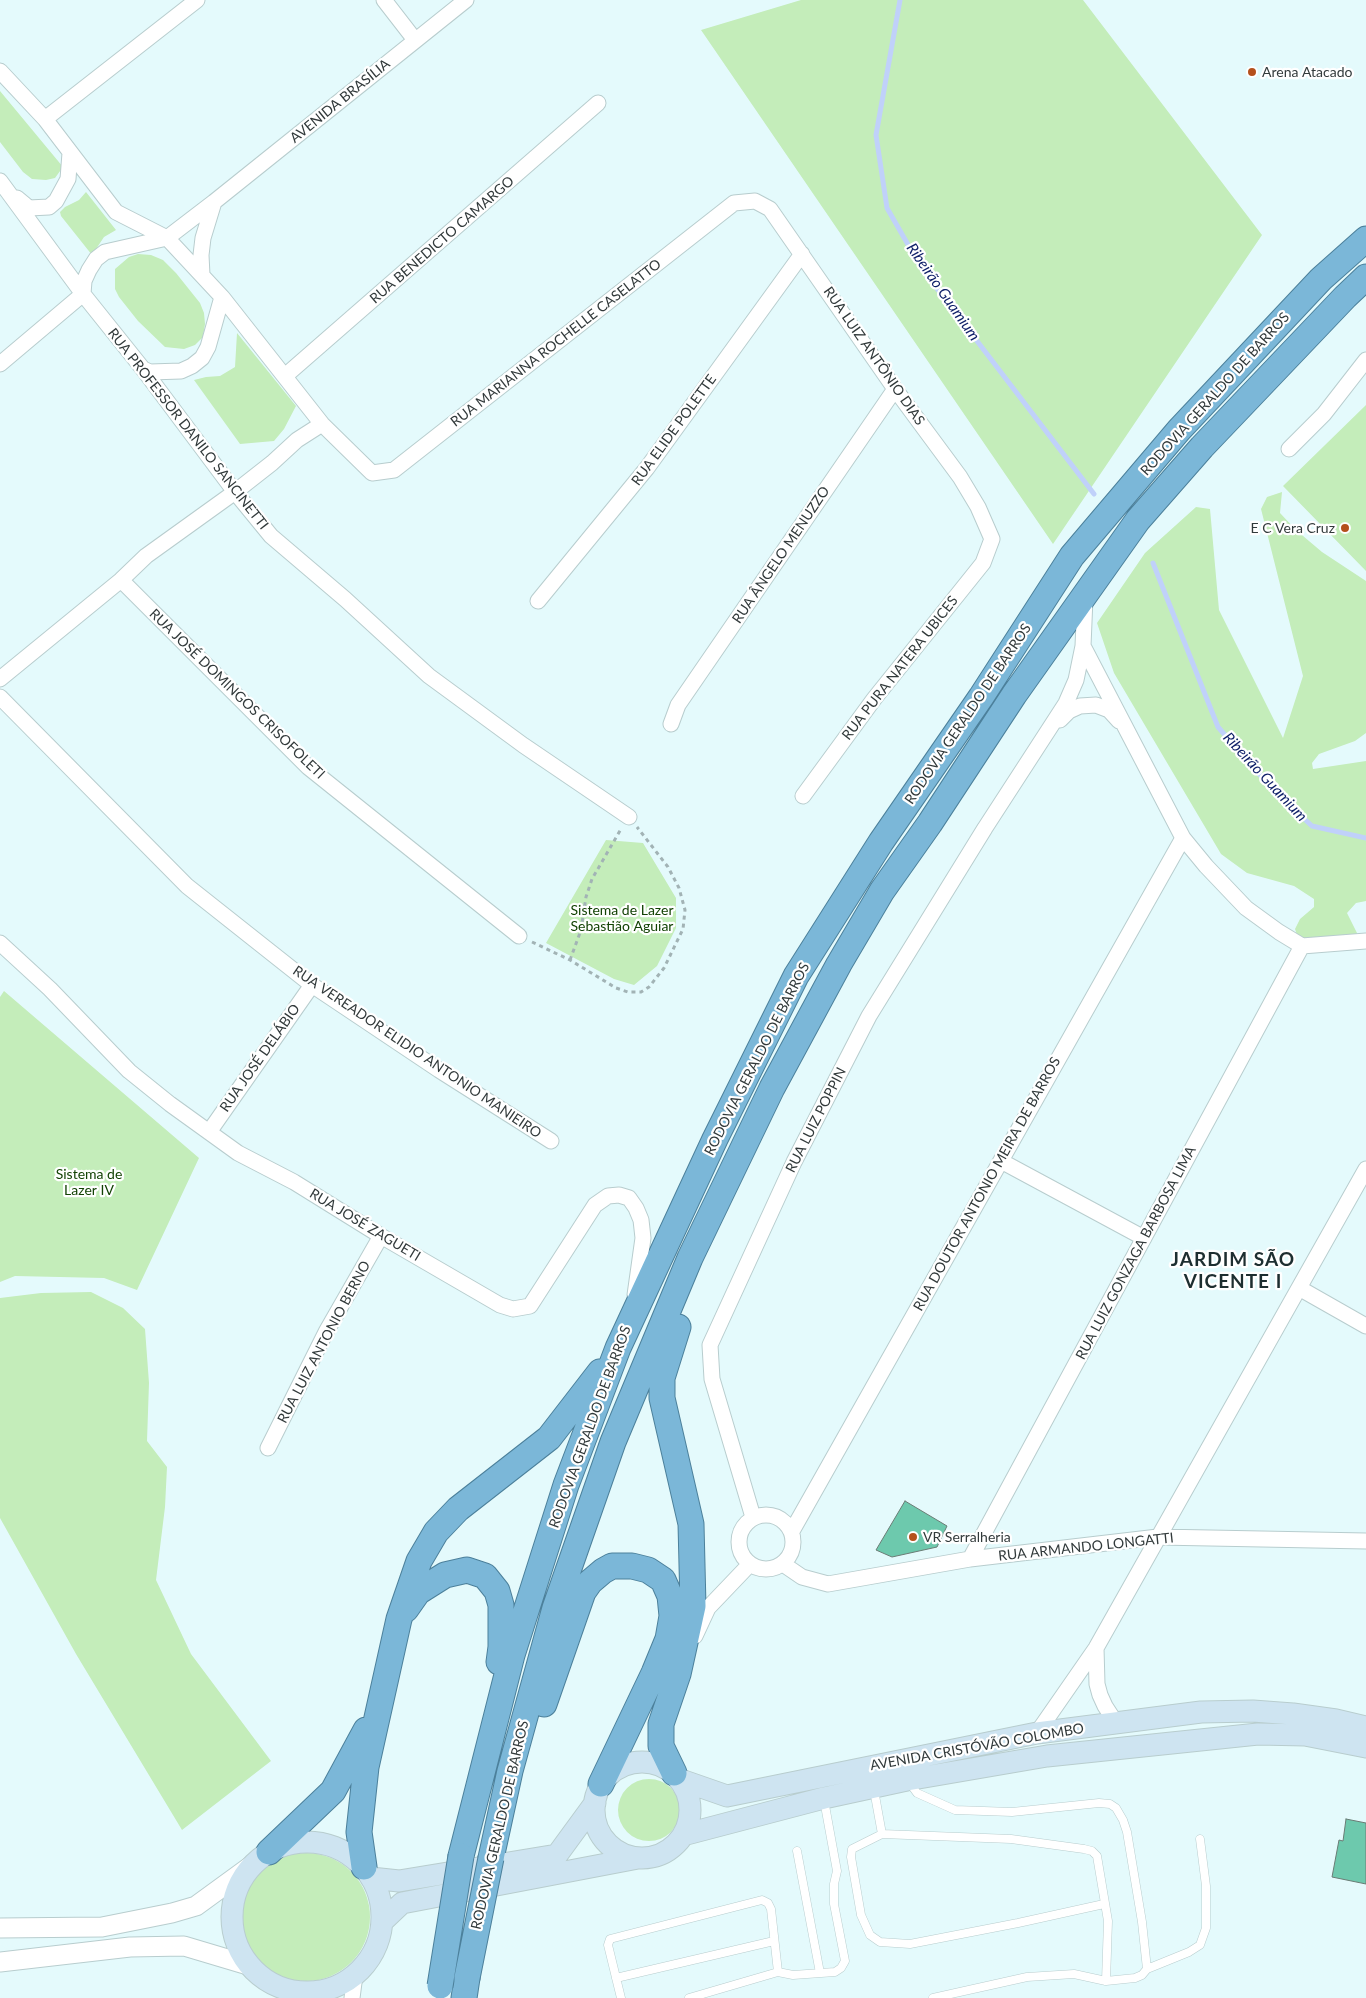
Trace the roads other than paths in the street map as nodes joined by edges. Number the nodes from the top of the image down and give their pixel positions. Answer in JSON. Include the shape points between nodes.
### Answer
{"nodes":[{"id":1,"x":197,"y":0,"type":"edge"},
{"id":2,"x":384,"y":0,"type":"edge"},
{"id":3,"x":466,"y":0,"type":"edge"},
{"id":4,"x":415,"y":40,"type":"junction"},
{"id":5,"x":0,"y":71,"type":"edge"},
{"id":6,"x":598,"y":104,"type":"dead end"},
{"id":7,"x":45,"y":119,"type":"junction"},
{"id":8,"x":70,"y":153,"type":"junction"},
{"id":9,"x":0,"y":179,"type":"edge"},
{"id":10,"x":214,"y":202,"type":"junction"},
{"id":11,"x":734,"y":202,"type":"joint"},
{"id":12,"x":167,"y":238,"type":"junction"},
{"id":13,"x":1366,"y":239,"type":"edge"},
{"id":14,"x":802,"y":254,"type":"junction"},
{"id":15,"x":202,"y":275,"type":"junction"},
{"id":16,"x":1366,"y":277,"type":"edge"},
{"id":17,"x":83,"y":294,"type":"junction"},
{"id":18,"x":222,"y":297,"type":"junction"},
{"id":19,"x":1366,"y":360,"type":"edge"},
{"id":20,"x":0,"y":364,"type":"edge"},
{"id":21,"x":143,"y":369,"type":"junction"},
{"id":22,"x":1366,"y":372,"type":"edge"},
{"id":23,"x":285,"y":376,"type":"junction"},
{"id":24,"x":895,"y":389,"type":"junction"},
{"id":25,"x":1340,"y":394,"type":"junction"},
{"id":26,"x":322,"y":424,"type":"junction"},
{"id":27,"x":1289,"y":449,"type":"dead end"},
{"id":28,"x":235,"y":492,"type":"junction"},
{"id":29,"x":992,"y":539,"type":"joint"},
{"id":30,"x":120,"y":580,"type":"junction"},
{"id":31,"x":1085,"y":597,"type":"junction"},
{"id":32,"x":538,"y":601,"type":"dead end"},
{"id":33,"x":1083,"y":646,"type":"junction"},
{"id":34,"x":2,"y":674,"type":"edge"},
{"id":35,"x":0,"y":696,"type":"edge"},
{"id":36,"x":671,"y":724,"type":"dead end"},
{"id":37,"x":1129,"y":733,"type":"junction"},
{"id":38,"x":1034,"y":752,"type":"junction"},
{"id":39,"x":803,"y":796,"type":"dead end"},
{"id":40,"x":629,"y":816,"type":"road end"},
{"id":41,"x":1183,"y":838,"type":"junction"},
{"id":42,"x":519,"y":936,"type":"road end"},
{"id":43,"x":1366,"y":941,"type":"edge"},
{"id":44,"x":0,"y":943,"type":"edge"},
{"id":45,"x":1302,"y":946,"type":"junction"},
{"id":46,"x":312,"y":985,"type":"junction"},
{"id":47,"x":754,"y":1127,"type":"junction"},
{"id":48,"x":209,"y":1132,"type":"junction"},
{"id":49,"x":550,"y":1141,"type":"dead end"},
{"id":50,"x":1000,"y":1161,"type":"junction"},
{"id":51,"x":1366,"y":1170,"type":"edge"},
{"id":52,"x":381,"y":1236,"type":"junction"},
{"id":53,"x":1144,"y":1238,"type":"junction"},
{"id":54,"x":1299,"y":1288,"type":"junction"},
{"id":55,"x":633,"y":1314,"type":"junction"},
{"id":56,"x":1366,"y":1326,"type":"edge"},
{"id":57,"x":618,"y":1348,"type":"junction"},
{"id":58,"x":268,"y":1448,"type":"dead end"},
{"id":59,"x":753,"y":1517,"type":"junction"},
{"id":60,"x":792,"y":1531,"type":"junction"},
{"id":61,"x":1158,"y":1537,"type":"junction"},
{"id":62,"x":1366,"y":1541,"type":"edge"},
{"id":63,"x":970,"y":1559,"type":"junction"},
{"id":64,"x":750,"y":1564,"type":"junction"},
{"id":65,"x":783,"y":1564,"type":"junction"},
{"id":66,"x":399,"y":1619,"type":"junction"},
{"id":67,"x":1096,"y":1648,"type":"junction"},
{"id":68,"x":678,"y":1674,"type":"junction"},
{"id":69,"x":379,"y":1706,"type":"junction"},
{"id":70,"x":1116,"y":1723,"type":"junction"},
{"id":71,"x":1366,"y":1727,"type":"edge"},
{"id":72,"x":1037,"y":1733,"type":"junction"},
{"id":73,"x":1366,"y":1747,"type":"edge"},
{"id":74,"x":677,"y":1777,"type":"junction"},
{"id":75,"x":870,"y":1777,"type":"junction"},
{"id":76,"x":907,"y":1780,"type":"junction"},
{"id":77,"x":598,"y":1793,"type":"junction"},
{"id":78,"x":476,"y":1797,"type":"junction"},
{"id":79,"x":824,"y":1798,"type":"junction"},
{"id":80,"x":882,"y":1834,"type":"junction"},
{"id":81,"x":683,"y":1835,"type":"junction"},
{"id":82,"x":1200,"y":1839,"type":"dead end"},
{"id":83,"x":797,"y":1851,"type":"dead end"},
{"id":84,"x":491,"y":1856,"type":"junction"},
{"id":85,"x":262,"y":1858,"type":"junction"},
{"id":86,"x":638,"y":1858,"type":"junction"},
{"id":87,"x":853,"y":1868,"type":"junction"},
{"id":88,"x":837,"y":1871,"type":"junction"},
{"id":89,"x":368,"y":1872,"type":"junction"},
{"id":90,"x":1104,"y":1904,"type":"junction"},
{"id":91,"x":382,"y":1922,"type":"junction"},
{"id":92,"x":0,"y":1928,"type":"edge"},
{"id":93,"x":774,"y":1941,"type":"junction"},
{"id":94,"x":0,"y":1962,"type":"edge"},
{"id":95,"x":251,"y":1966,"type":"junction"},
{"id":96,"x":1147,"y":1969,"type":"junction"},
{"id":97,"x":778,"y":1972,"type":"junction"},
{"id":98,"x":820,"y":1973,"type":"junction"},
{"id":99,"x":355,"y":1975,"type":"junction"},
{"id":100,"x":616,"y":1978,"type":"junction"},
{"id":101,"x":1106,"y":1981,"type":"junction"},
{"id":102,"x":465,"y":1988,"type":"edge"},
{"id":103,"x":438,"y":1992,"type":"edge"},
{"id":104,"x":352,"y":1998,"type":"edge"},
{"id":105,"x":621,"y":1998,"type":"edge"},
{"id":106,"x":689,"y":1998,"type":"edge"},
{"id":107,"x":933,"y":1998,"type":"edge"}],
"edges":[{"from":1,"to":7,"type":"street"},
{"from":2,"to":4,"type":"street"},
{"from":3,"to":4,"type":"street","name":"AVENIDA BRASÍLIA"},
{"from":4,"to":10,"type":"street","name":"AVENIDA BRASÍLIA"},
{"from":5,"to":7,"type":"street"},
{"from":6,"to":23,"type":"street","name":"RUA BENEDICTO CAMARGO"},
{"from":7,"to":8,"type":"street"},
{"from":8,"to":9,"type":"street","via":[[68,179],[56,202],[49,207],[29,208]]},
{"from":8,"to":12,"type":"street","via":[[116,212]]},
{"from":9,"to":17,"type":"street","name":"RUA PROFESSOR DANILO SANCINETTI"},
{"from":10,"to":12,"type":"street","name":"AVENIDA BRASÍLIA"},
{"from":10,"to":15,"type":"street","via":[[203,238]]},
{"from":11,"to":14,"type":"street","name":"RUA LUIZ ANTÔNIO DIAS","via":[[755,201],[770,209]]},
{"from":11,"to":26,"type":"street","name":"RUA MARIANNA ROCHELLE CASELATTO","via":[[394,470],[372,473]]},
{"from":12,"to":15,"type":"street"},
{"from":12,"to":17,"type":"street","name":"AVENIDA BRASÍLIA","via":[[105,252],[89,270]]},
{"from":13,"to":55,"type":"highway","name":"RODOVIA GERALDO DE BARROS","via":[[1322,279],[1179,430],[1072,556],[981,697],[881,842],[796,976]]},
{"from":14,"to":24,"type":"street","name":"RUA LUIZ ANTÔNIO DIAS"},
{"from":14,"to":32,"type":"street","name":"RUA ELIDE POLETTE","via":[[647,468]]},
{"from":15,"to":18,"type":"street"},
{"from":16,"to":31,"type":"highway","name":"RODOVIA GERALDO DE BARROS","via":[[1189,461],[1138,520]]},
{"from":17,"to":20,"type":"street"},
{"from":17,"to":21,"type":"street","name":"RUA PROFESSOR DANILO SANCINETTI"},
{"from":18,"to":21,"type":"street","via":[[202,358],[181,371],[150,372]]},
{"from":18,"to":23,"type":"street"},
{"from":19,"to":25,"type":"street"},
{"from":21,"to":28,"type":"street","name":"RUA PROFESSOR DANILO SANCINETTI"},
{"from":22,"to":25,"type":"street"},
{"from":23,"to":26,"type":"street"},
{"from":24,"to":29,"type":"street","name":"RUA LUIZ ANTÔNIO DIAS","via":[[960,477]]},
{"from":24,"to":36,"type":"street","name":"RUA ÂNGELO MENUZZO","via":[[678,705]]},
{"from":25,"to":27,"type":"street"},
{"from":26,"to":28,"type":"street","via":[[297,440]]},
{"from":28,"to":30,"type":"street","via":[[146,556]]},
{"from":28,"to":40,"type":"street","name":"RUA PROFESSOR DANILO SANCINETTI","via":[[271,536],[429,676],[523,745]]},
{"from":29,"to":39,"type":"street","name":"RUA PURA NATERA UBICES","via":[[983,563],[874,699]]},
{"from":30,"to":34,"type":"street"},
{"from":30,"to":42,"type":"street","name":"RUA JOSÉ DOMINGOS CRISOFOLETI","via":[[308,767]]},
{"from":31,"to":33,"type":"street","name":"RUA LUIZ POPPIN"},
{"from":31,"to":47,"type":"highway","name":"RODOVIA GERALDO DE BARROS","via":[[1014,695],[882,890],[772,1088]]},
{"from":33,"to":37,"type":"street"},
{"from":33,"to":38,"type":"street","name":"RUA LUIZ POPPIN","via":[[1076,680],[1066,703]]},
{"from":35,"to":46,"type":"street","name":"RUA VEREADOR ELIDIO ANTONIO MANIEIRO","via":[[187,886]]},
{"from":37,"to":38,"type":"street","name":"RUA LUIZ POPPIN","via":[[1108,710],[1096,705],[1080,706],[1069,711]]},
{"from":37,"to":41,"type":"street"},
{"from":38,"to":59,"type":"street","name":"RUA LUIZ POPPIN","via":[[869,1016],[794,1162],[710,1345],[712,1378]]},
{"from":41,"to":45,"type":"street","via":[[1246,908]]},
{"from":41,"to":50,"type":"street","name":"RUA DOUTOR ANTONIO MEIRA DE BARROS"},
{"from":43,"to":45,"type":"street"},
{"from":44,"to":48,"type":"street","name":"RUA JOSÉ ZAGUETI","via":[[50,989],[128,1071]]},
{"from":45,"to":53,"type":"street","name":"RUA LUIZ GONZAGA BARBOSA LIMA"},
{"from":46,"to":48,"type":"street","name":"RUA JOSÉ DELÁBIO"},
{"from":46,"to":49,"type":"street","name":"RUA VEREADOR ELIDIO ANTONIO MANIEIRO"},
{"from":47,"to":68,"type":"highway","via":[[662,1378],[662,1398],[691,1524],[693,1606]]},
{"from":47,"to":84,"type":"highway","name":"RODOVIA GERALDO DE BARROS","via":[[690,1258],[614,1442],[555,1608],[510,1771]]},
{"from":48,"to":52,"type":"street","name":"RUA JOSÉ ZAGUETI","via":[[238,1153],[294,1182]]},
{"from":50,"to":53,"type":"street"},
{"from":50,"to":60,"type":"street","name":"RUA DOUTOR ANTONIO MEIRA DE BARROS"},
{"from":51,"to":54,"type":"street"},
{"from":52,"to":55,"type":"street","name":"RUA JOSÉ ZAGUETI","via":[[492,1301],[520,1309],[530,1306],[596,1205],[608,1196],[624,1196],[636,1208],[643,1238]]},
{"from":52,"to":58,"type":"street","name":"RUA LUIZ ANTONIO BERNO","via":[[326,1332]]},
{"from":53,"to":63,"type":"street","name":"RUA LUIZ GONZAGA BARBOSA LIMA"},
{"from":54,"to":56,"type":"street"},
{"from":54,"to":61,"type":"street"},
{"from":55,"to":57,"type":"highway","name":"RODOVIA GERALDO DE BARROS"},
{"from":57,"to":66,"type":"highway","via":[[550,1438],[458,1509],[436,1532],[419,1561]]},
{"from":57,"to":78,"type":"highway","name":"RODOVIA GERALDO DE BARROS","via":[[566,1485],[512,1655]]},
{"from":59,"to":60,"type":"street","via":[[771,1514],[780,1517]]},
{"from":59,"to":64,"type":"street","via":[[741,1530],[739,1540]]},
{"from":60,"to":65,"type":"street","via":[[793,1549]]},
{"from":61,"to":62,"type":"street","name":"RUA ARMANDO LONGATTI"},
{"from":61,"to":63,"type":"street","name":"RUA ARMANDO LONGATTI"},
{"from":61,"to":67,"type":"street"},
{"from":63,"to":65,"type":"street","name":"RUA ARMANDO LONGATTI","via":[[828,1584],[802,1577]]},
{"from":64,"to":65,"type":"street","via":[[766,1569]]},
{"from":64,"to":68,"type":"street","via":[[708,1608]]},
{"from":66,"to":69,"type":"highway"},
{"from":66,"to":78,"type":"highway","via":[[418,1592],[445,1575],[467,1570],[485,1576],[497,1591],[501,1605],[501,1646]]},
{"from":67,"to":70,"type":"street","via":[[1097,1684]]},
{"from":67,"to":72,"type":"street"},
{"from":68,"to":74,"type":"highway","via":[[661,1724],[661,1746]]},
{"from":69,"to":85,"type":"highway","via":[[333,1791]]},
{"from":69,"to":89,"type":"highway","via":[[360,1807],[359,1832]]},
{"from":70,"to":71,"type":"main road","name":"AVENIDA CRISTÓVÃO COLOMBO","via":[[1201,1712],[1254,1711],[1336,1720]]},
{"from":70,"to":72,"type":"main road","name":"AVENIDA CRISTÓVÃO COLOMBO"},
{"from":72,"to":75,"type":"main road","name":"AVENIDA CRISTÓVÃO COLOMBO"},
{"from":73,"to":76,"type":"main road","name":"AVENIDA CRISTÓVÃO COLOMBO","via":[[1305,1735],[1258,1734],[1047,1756]]},
{"from":74,"to":75,"type":"main road","name":"AVENIDA CRISTÓVÃO COLOMBO","via":[[727,1796]]},
{"from":74,"to":77,"type":"main road","via":[[662,1766],[635,1762],[610,1773]]},
{"from":74,"to":81,"type":"main road","via":[[688,1793],[691,1807]]},
{"from":75,"to":76,"type":"main road","name":"AVENIDA CRISTÓVÃO COLOMBO"},
{"from":75,"to":79,"type":"main road","name":"AVENIDA CRISTÓVÃO COLOMBO"},
{"from":75,"to":80,"type":"lane"},
{"from":76,"to":96,"type":"lane","via":[[917,1793],[955,1810],[1012,1812],[1099,1803],[1116,1808],[1127,1832]]},
{"from":77,"to":84,"type":"highway","via":[[658,1664],[668,1639],[672,1616],[670,1596],[663,1580],[648,1570],[632,1566],[612,1566],[590,1582],[583,1592]]},
{"from":77,"to":86,"type":"main road","via":[[595,1819],[601,1834],[612,1847]]},
{"from":77,"to":89,"type":"main road","via":[[557,1855],[399,1881]]},
{"from":78,"to":103,"type":"highway","name":"RODOVIA GERALDO DE BARROS","bridge":true,"via":[[461,1856]]},
{"from":79,"to":81,"type":"main road","name":"AVENIDA CRISTÓVÃO COLOMBO"},
{"from":79,"to":88,"type":"lane"},
{"from":80,"to":87,"type":"lane","via":[[852,1849]]},
{"from":80,"to":90,"type":"lane","via":[[1011,1839],[1092,1851],[1096,1856]]},
{"from":81,"to":86,"type":"main road","via":[[673,1848],[658,1856]]},
{"from":82,"to":96,"type":"lane","via":[[1206,1886],[1206,1928],[1200,1945]]},
{"from":83,"to":98,"type":"lane"},
{"from":84,"to":102,"type":"highway","name":"RODOVIA GERALDO DE BARROS","bridge":true},
{"from":85,"to":89,"type":"main road","via":[[285,1845],[319,1843],[336,1847]]},
{"from":85,"to":92,"type":"street","via":[[196,1906],[172,1913],[102,1927]]},
{"from":85,"to":95,"type":"main road","via":[[243,1878],[233,1914],[234,1933]]},
{"from":86,"to":91,"type":"main road","via":[[402,1903]]},
{"from":87,"to":88,"type":"lane"},
{"from":87,"to":90,"type":"lane","via":[[861,1915],[870,1935],[880,1942],[910,1944]]},
{"from":88,"to":98,"type":"lane","via":[[834,1904],[845,1961],[835,1972]]},
{"from":89,"to":91,"type":"main road","via":[[378,1887]]},
{"from":90,"to":101,"type":"lane","via":[[1108,1921]]},
{"from":91,"to":99,"type":"main road","via":[[370,1958]]},
{"from":93,"to":97,"type":"lane"},
{"from":93,"to":100,"type":"lane"},
{"from":93,"to":100,"type":"lane","via":[[771,1909],[762,1900],[610,1939],[608,1945]]},
{"from":94,"to":95,"type":"street","via":[[130,1948],[184,1946]]},
{"from":95,"to":99,"type":"main road","via":[[283,1988],[302,1992],[321,1991]]},
{"from":96,"to":101,"type":"lane","via":[[1134,1978]]},
{"from":97,"to":98,"type":"lane","via":[[793,1975]]},
{"from":97,"to":106,"type":"lane"},
{"from":99,"to":104,"type":"street"},
{"from":100,"to":105,"type":"lane"},
{"from":101,"to":107,"type":"lane","via":[[1074,1974],[1027,1977]]}]}
